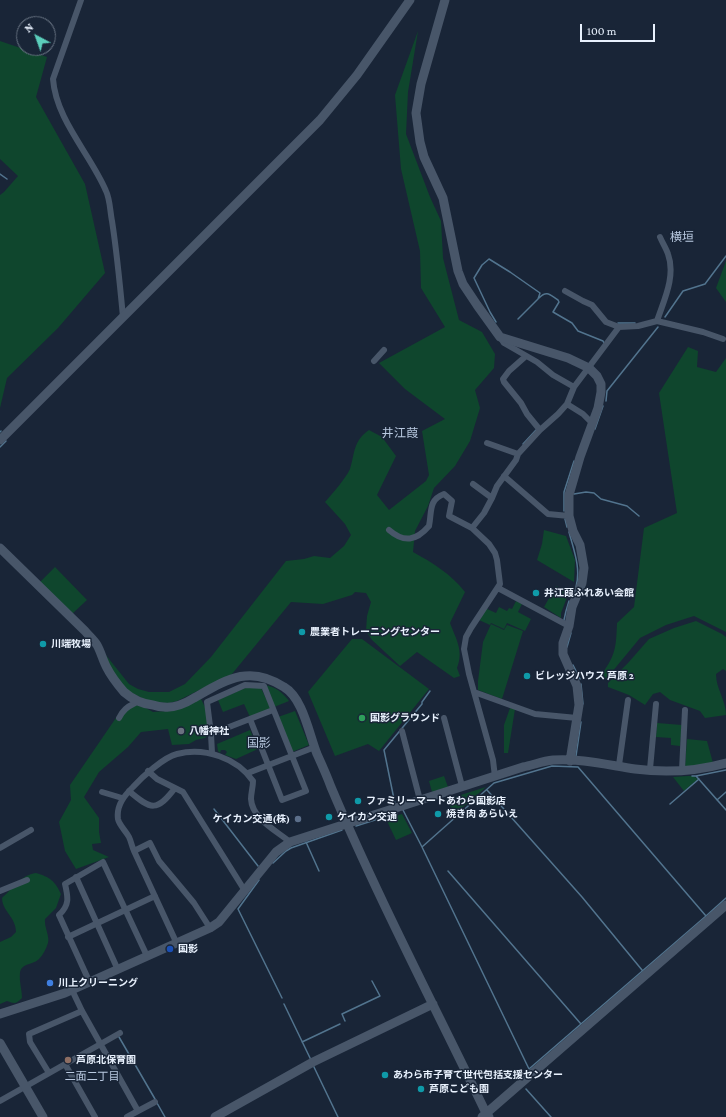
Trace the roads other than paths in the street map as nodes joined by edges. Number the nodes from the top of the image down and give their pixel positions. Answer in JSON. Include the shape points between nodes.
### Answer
{"nodes":[{"id":1,"x":81,"y":0,"type":"edge"},
{"id":2,"x":410,"y":0,"type":"edge"},
{"id":3,"x":445,"y":0,"type":"edge"},
{"id":4,"x":660,"y":237,"type":"dead end"},
{"id":5,"x":565,"y":291,"type":"dead end"},
{"id":6,"x":123,"y":317,"type":"junction"},
{"id":7,"x":657,"y":321,"type":"junction"},
{"id":8,"x":619,"y":327,"type":"junction"},
{"id":9,"x":500,"y":337,"type":"junction"},
{"id":10,"x":723,"y":339,"type":"dead end"},
{"id":11,"x":384,"y":350,"type":"dead end"},
{"id":12,"x":526,"y":356,"type":"junction"},
{"id":13,"x":374,"y":361,"type":"dead end"},
{"id":14,"x":589,"y":368,"type":"junction"},
{"id":15,"x":574,"y":387,"type":"junction"},
{"id":16,"x":566,"y":404,"type":"junction"},
{"id":17,"x":592,"y":422,"type":"junction"},
{"id":18,"x":540,"y":430,"type":"junction"},
{"id":19,"x":0,"y":440,"type":"edge"},
{"id":20,"x":487,"y":443,"type":"dead end"},
{"id":21,"x":518,"y":454,"type":"junction"},
{"id":22,"x":504,"y":476,"type":"junction"},
{"id":23,"x":473,"y":484,"type":"dead end"},
{"id":24,"x":492,"y":498,"type":"junction"},
{"id":25,"x":569,"y":516,"type":"junction"},
{"id":26,"x":472,"y":528,"type":"junction"},
{"id":27,"x":389,"y":530,"type":"dead end"},
{"id":28,"x":0,"y":548,"type":"edge"},
{"id":29,"x":498,"y":588,"type":"junction"},
{"id":30,"x":569,"y":626,"type":"junction"},
{"id":31,"x":107,"y":668,"type":"junction"},
{"id":32,"x":109,"y":680,"type":"dead end"},
{"id":33,"x":474,"y":692,"type":"junction"},
{"id":34,"x":628,"y":700,"type":"dead end"},
{"id":35,"x":135,"y":703,"type":"dead end"},
{"id":36,"x":656,"y":704,"type":"dead end"},
{"id":37,"x":273,"y":710,"type":"junction"},
{"id":38,"x":686,"y":710,"type":"dead end"},
{"id":39,"x":119,"y":718,"type":"dead end"},
{"id":40,"x":444,"y":718,"type":"dead end"},
{"id":41,"x":577,"y":718,"type":"junction"},
{"id":42,"x":250,"y":719,"type":"junction"},
{"id":43,"x":402,"y":731,"type":"dead end"},
{"id":44,"x":211,"y":734,"type":"junction"},
{"id":45,"x":315,"y":747,"type":"junction"},
{"id":46,"x":212,"y":753,"type":"junction"},
{"id":47,"x":291,"y":756,"type":"junction"},
{"id":48,"x":570,"y":761,"type":"junction"},
{"id":49,"x":726,"y":763,"type":"edge"},
{"id":50,"x":268,"y":765,"type":"junction"},
{"id":51,"x":620,"y":766,"type":"junction"},
{"id":52,"x":650,"y":769,"type":"junction"},
{"id":53,"x":682,"y":770,"type":"junction"},
{"id":54,"x":148,"y":771,"type":"junction"},
{"id":55,"x":248,"y":773,"type":"junction"},
{"id":56,"x":495,"y":777,"type":"junction"},
{"id":57,"x":462,"y":786,"type":"junction"},
{"id":58,"x":175,"y":788,"type":"junction"},
{"id":59,"x":129,"y":791,"type":"junction"},
{"id":60,"x":102,"y":792,"type":"dead end"},
{"id":61,"x":122,"y":798,"type":"junction"},
{"id":62,"x":420,"y":800,"type":"junction"},
{"id":63,"x":347,"y":824,"type":"junction"},
{"id":64,"x":31,"y":830,"type":"dead end"},
{"id":65,"x":290,"y":842,"type":"junction"},
{"id":66,"x":0,"y":848,"type":"edge"},
{"id":67,"x":134,"y":851,"type":"junction"},
{"id":68,"x":76,"y":877,"type":"junction"},
{"id":69,"x":27,"y":880,"type":"dead end"},
{"id":70,"x":0,"y":891,"type":"edge"},
{"id":71,"x":245,"y":891,"type":"junction"},
{"id":72,"x":155,"y":896,"type":"junction"},
{"id":73,"x":726,"y":905,"type":"edge"},
{"id":74,"x":126,"y":910,"type":"junction"},
{"id":75,"x":98,"y":923,"type":"junction"},
{"id":76,"x":210,"y":928,"type":"junction"},
{"id":77,"x":68,"y":937,"type":"junction"},
{"id":78,"x":177,"y":944,"type":"junction"},
{"id":79,"x":147,"y":956,"type":"junction"},
{"id":80,"x":118,"y":970,"type":"junction"},
{"id":81,"x":90,"y":982,"type":"junction"},
{"id":82,"x":72,"y":990,"type":"junction"},
{"id":83,"x":433,"y":1004,"type":"junction"},
{"id":84,"x":82,"y":1011,"type":"junction"},
{"id":85,"x":0,"y":1014,"type":"edge"},
{"id":86,"x":120,"y":1033,"type":"dead end"},
{"id":87,"x":0,"y":1043,"type":"edge"},
{"id":88,"x":101,"y":1044,"type":"junction"},
{"id":89,"x":65,"y":1064,"type":"junction"},
{"id":90,"x":49,"y":1073,"type":"junction"},
{"id":91,"x":25,"y":1086,"type":"junction"},
{"id":92,"x":0,"y":1101,"type":"edge"},
{"id":93,"x":155,"y":1102,"type":"dead end"},
{"id":94,"x":138,"y":1111,"type":"junction"},
{"id":95,"x":486,"y":1116,"type":"edge"},
{"id":96,"x":43,"y":1117,"type":"edge"},
{"id":97,"x":95,"y":1117,"type":"edge"},
{"id":98,"x":127,"y":1117,"type":"edge"},
{"id":99,"x":215,"y":1117,"type":"edge"}],
"edges":[{"from":1,"to":6,"type":"street","via":[[53,79],[54,89],[63,113],[107,192],[118,256]]},
{"from":2,"to":6,"type":"street","via":[[357,75],[320,120]]},
{"from":3,"to":9,"type":"street","via":[[421,84],[416,113],[417,127],[424,157],[443,198],[463,284]]},
{"from":4,"to":7,"type":"street","via":[[669,254],[671,271]]},
{"from":5,"to":8,"type":"street","via":[[592,305],[606,322]]},
{"from":6,"to":19,"type":"street"},
{"from":7,"to":8,"type":"street"},
{"from":7,"to":10,"type":"street"},
{"from":8,"to":14,"type":"street"},
{"from":9,"to":12,"type":"street","via":[[504,343]]},
{"from":9,"to":14,"type":"street","via":[[568,358]]},
{"from":11,"to":13,"type":"street"},
{"from":12,"to":15,"type":"street"},
{"from":12,"to":18,"type":"street","via":[[509,371],[504,382]]},
{"from":14,"to":15,"type":"street"},
{"from":14,"to":17,"type":"street","via":[[601,384],[600,397]]},
{"from":15,"to":16,"type":"street"},
{"from":16,"to":17,"type":"street"},
{"from":16,"to":18,"type":"street"},
{"from":17,"to":25,"type":"street","via":[[569,495]]},
{"from":18,"to":21,"type":"street"},
{"from":20,"to":21,"type":"street"},
{"from":21,"to":22,"type":"street"},
{"from":22,"to":24,"type":"street"},
{"from":22,"to":25,"type":"street","via":[[548,514]]},
{"from":23,"to":24,"type":"street"},
{"from":24,"to":26,"type":"street"},
{"from":25,"to":30,"type":"street","via":[[580,545],[584,568]]},
{"from":26,"to":27,"type":"street","via":[[449,516],[452,501],[444,494],[437,497],[434,502],[429,526],[421,534],[406,539],[397,537]]},
{"from":26,"to":29,"type":"street","via":[[495,553],[500,573]]},
{"from":28,"to":31,"type":"street","via":[[85,631],[97,645]]},
{"from":29,"to":30,"type":"street"},
{"from":29,"to":33,"type":"street","via":[[466,637],[464,649]]},
{"from":30,"to":41,"type":"street","via":[[563,643],[563,654],[577,686]]},
{"from":31,"to":32,"type":"street"},
{"from":31,"to":45,"type":"street","via":[[132,698],[148,705],[164,707],[182,704],[224,681],[242,675],[260,676],[271,680],[286,688],[297,700]]},
{"from":33,"to":41,"type":"street","via":[[535,714]]},
{"from":33,"to":56,"type":"street","via":[[493,760]]},
{"from":34,"to":51,"type":"street"},
{"from":35,"to":39,"type":"street","via":[[122,711]]},
{"from":36,"to":52,"type":"street"},
{"from":37,"to":42,"type":"street"},
{"from":37,"to":44,"type":"street","via":[[264,686],[245,685],[207,702]]},
{"from":37,"to":47,"type":"street"},
{"from":38,"to":53,"type":"street"},
{"from":40,"to":57,"type":"street"},
{"from":41,"to":48,"type":"street"},
{"from":42,"to":44,"type":"street"},
{"from":42,"to":50,"type":"street"},
{"from":43,"to":62,"type":"street"},
{"from":44,"to":46,"type":"street"},
{"from":45,"to":47,"type":"street"},
{"from":45,"to":63,"type":"street"},
{"from":46,"to":54,"type":"street","via":[[176,754]]},
{"from":46,"to":55,"type":"street","via":[[236,763]]},
{"from":47,"to":50,"type":"street"},
{"from":47,"to":50,"type":"street","via":[[306,791],[282,800]]},
{"from":48,"to":51,"type":"street"},
{"from":48,"to":56,"type":"street","via":[[552,760]]},
{"from":49,"to":53,"type":"street"},
{"from":50,"to":55,"type":"street"},
{"from":51,"to":52,"type":"street"},
{"from":52,"to":53,"type":"street"},
{"from":54,"to":58,"type":"street"},
{"from":54,"to":59,"type":"street"},
{"from":55,"to":65,"type":"street","via":[[254,780],[251,800],[253,810]]},
{"from":56,"to":57,"type":"street"},
{"from":57,"to":62,"type":"street"},
{"from":58,"to":59,"type":"street","via":[[162,804],[156,806],[140,800]]},
{"from":58,"to":71,"type":"street","via":[[183,792]]},
{"from":59,"to":61,"type":"street"},
{"from":60,"to":61,"type":"street"},
{"from":61,"to":67,"type":"street","via":[[118,819],[130,838]]},
{"from":62,"to":63,"type":"street"},
{"from":63,"to":65,"type":"street"},
{"from":63,"to":83,"type":"street"},
{"from":64,"to":66,"type":"street"},
{"from":65,"to":71,"type":"street","via":[[276,852]]},
{"from":67,"to":72,"type":"street"},
{"from":67,"to":76,"type":"street","via":[[150,844],[159,861],[194,903]]},
{"from":68,"to":74,"type":"street","via":[[103,862]]},
{"from":68,"to":75,"type":"street"},
{"from":68,"to":77,"type":"street","via":[[65,884],[67,904],[59,915]]},
{"from":69,"to":70,"type":"street"},
{"from":71,"to":76,"type":"street","via":[[219,922]]},
{"from":72,"to":74,"type":"street"},
{"from":72,"to":78,"type":"street"},
{"from":73,"to":95,"type":"street"},
{"from":74,"to":75,"type":"street"},
{"from":74,"to":79,"type":"street"},
{"from":75,"to":77,"type":"street"},
{"from":75,"to":80,"type":"street"},
{"from":76,"to":78,"type":"street"},
{"from":77,"to":81,"type":"street"},
{"from":78,"to":79,"type":"street"},
{"from":79,"to":80,"type":"street"},
{"from":80,"to":81,"type":"street"},
{"from":81,"to":82,"type":"street"},
{"from":82,"to":84,"type":"street"},
{"from":82,"to":85,"type":"street"},
{"from":83,"to":95,"type":"street"},
{"from":83,"to":99,"type":"street","via":[[312,1062]]},
{"from":84,"to":88,"type":"street"},
{"from":84,"to":90,"type":"street","via":[[29,1034],[30,1042]]},
{"from":86,"to":88,"type":"street"},
{"from":87,"to":91,"type":"street"},
{"from":88,"to":89,"type":"street"},
{"from":88,"to":94,"type":"street"},
{"from":89,"to":90,"type":"street"},
{"from":89,"to":97,"type":"street"},
{"from":90,"to":91,"type":"street"},
{"from":91,"to":92,"type":"street"},
{"from":91,"to":96,"type":"street"},
{"from":93,"to":94,"type":"street"},
{"from":94,"to":98,"type":"street"}]}
